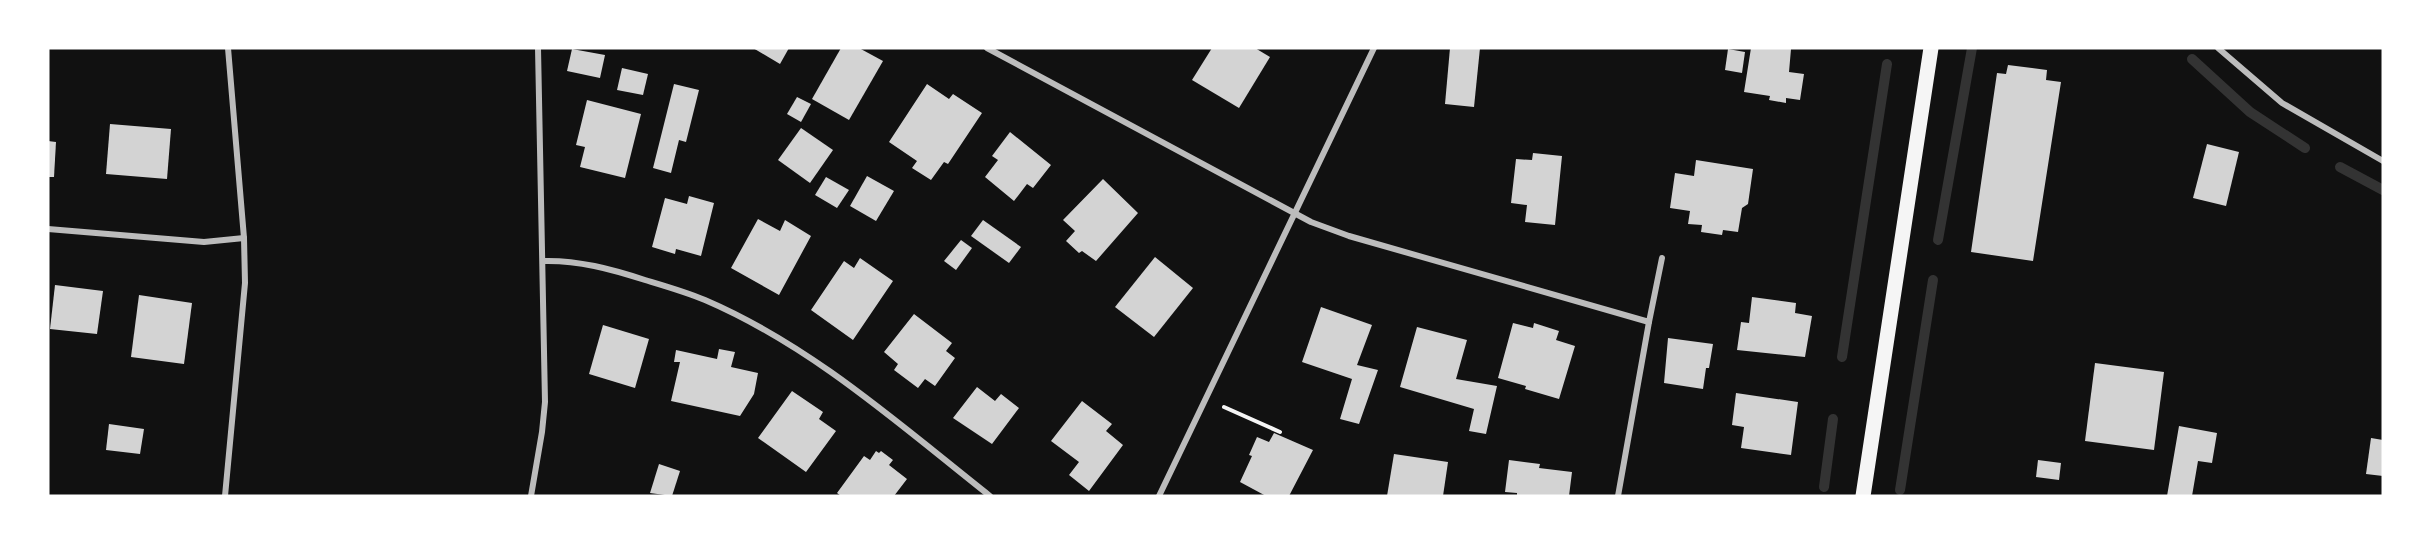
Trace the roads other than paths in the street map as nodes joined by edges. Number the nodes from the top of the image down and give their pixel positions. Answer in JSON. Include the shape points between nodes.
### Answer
{"nodes":[{"id":1,"x":228,"y":48,"type":"edge"},
{"id":2,"x":538,"y":48,"type":"edge"},
{"id":3,"x":1374,"y":48,"type":"edge"},
{"id":4,"x":1931,"y":48,"type":"edge"},
{"id":5,"x":2218,"y":48,"type":"edge"},
{"id":6,"x":990,"y":49,"type":"edge"},
{"id":7,"x":2383,"y":161,"type":"edge"},
{"id":8,"x":1295,"y":213,"type":"junction"},
{"id":9,"x":48,"y":229,"type":"edge"},
{"id":10,"x":244,"y":238,"type":"junction"},
{"id":11,"x":1662,"y":258,"type":"dead end"},
{"id":12,"x":543,"y":261,"type":"junction"},
{"id":13,"x":1649,"y":322,"type":"junction"},
{"id":14,"x":225,"y":496,"type":"edge"},
{"id":15,"x":531,"y":496,"type":"edge"},
{"id":16,"x":990,"y":496,"type":"edge"},
{"id":17,"x":1159,"y":496,"type":"edge"},
{"id":18,"x":1618,"y":496,"type":"edge"},
{"id":19,"x":1863,"y":496,"type":"edge"}],
"edges":[{"from":1,"to":10,"type":"street"},
{"from":2,"to":12,"type":"street"},
{"from":3,"to":8,"type":"street"},
{"from":4,"to":19,"type":"main road"},
{"from":5,"to":7,"type":"street","via":[[2282,103]]},
{"from":6,"to":8,"type":"street"},
{"from":8,"to":13,"type":"street","via":[[1348,236]]},
{"from":8,"to":17,"type":"street"},
{"from":9,"to":10,"type":"street","via":[[204,242]]},
{"from":10,"to":14,"type":"street","via":[[245,283]]},
{"from":11,"to":13,"type":"street"},
{"from":12,"to":15,"type":"street","via":[[545,402]]},
{"from":12,"to":16,"type":"street","via":[[566,260],[616,271],[687,293],[725,310],[836,375]]},
{"from":13,"to":18,"type":"street"}]}
